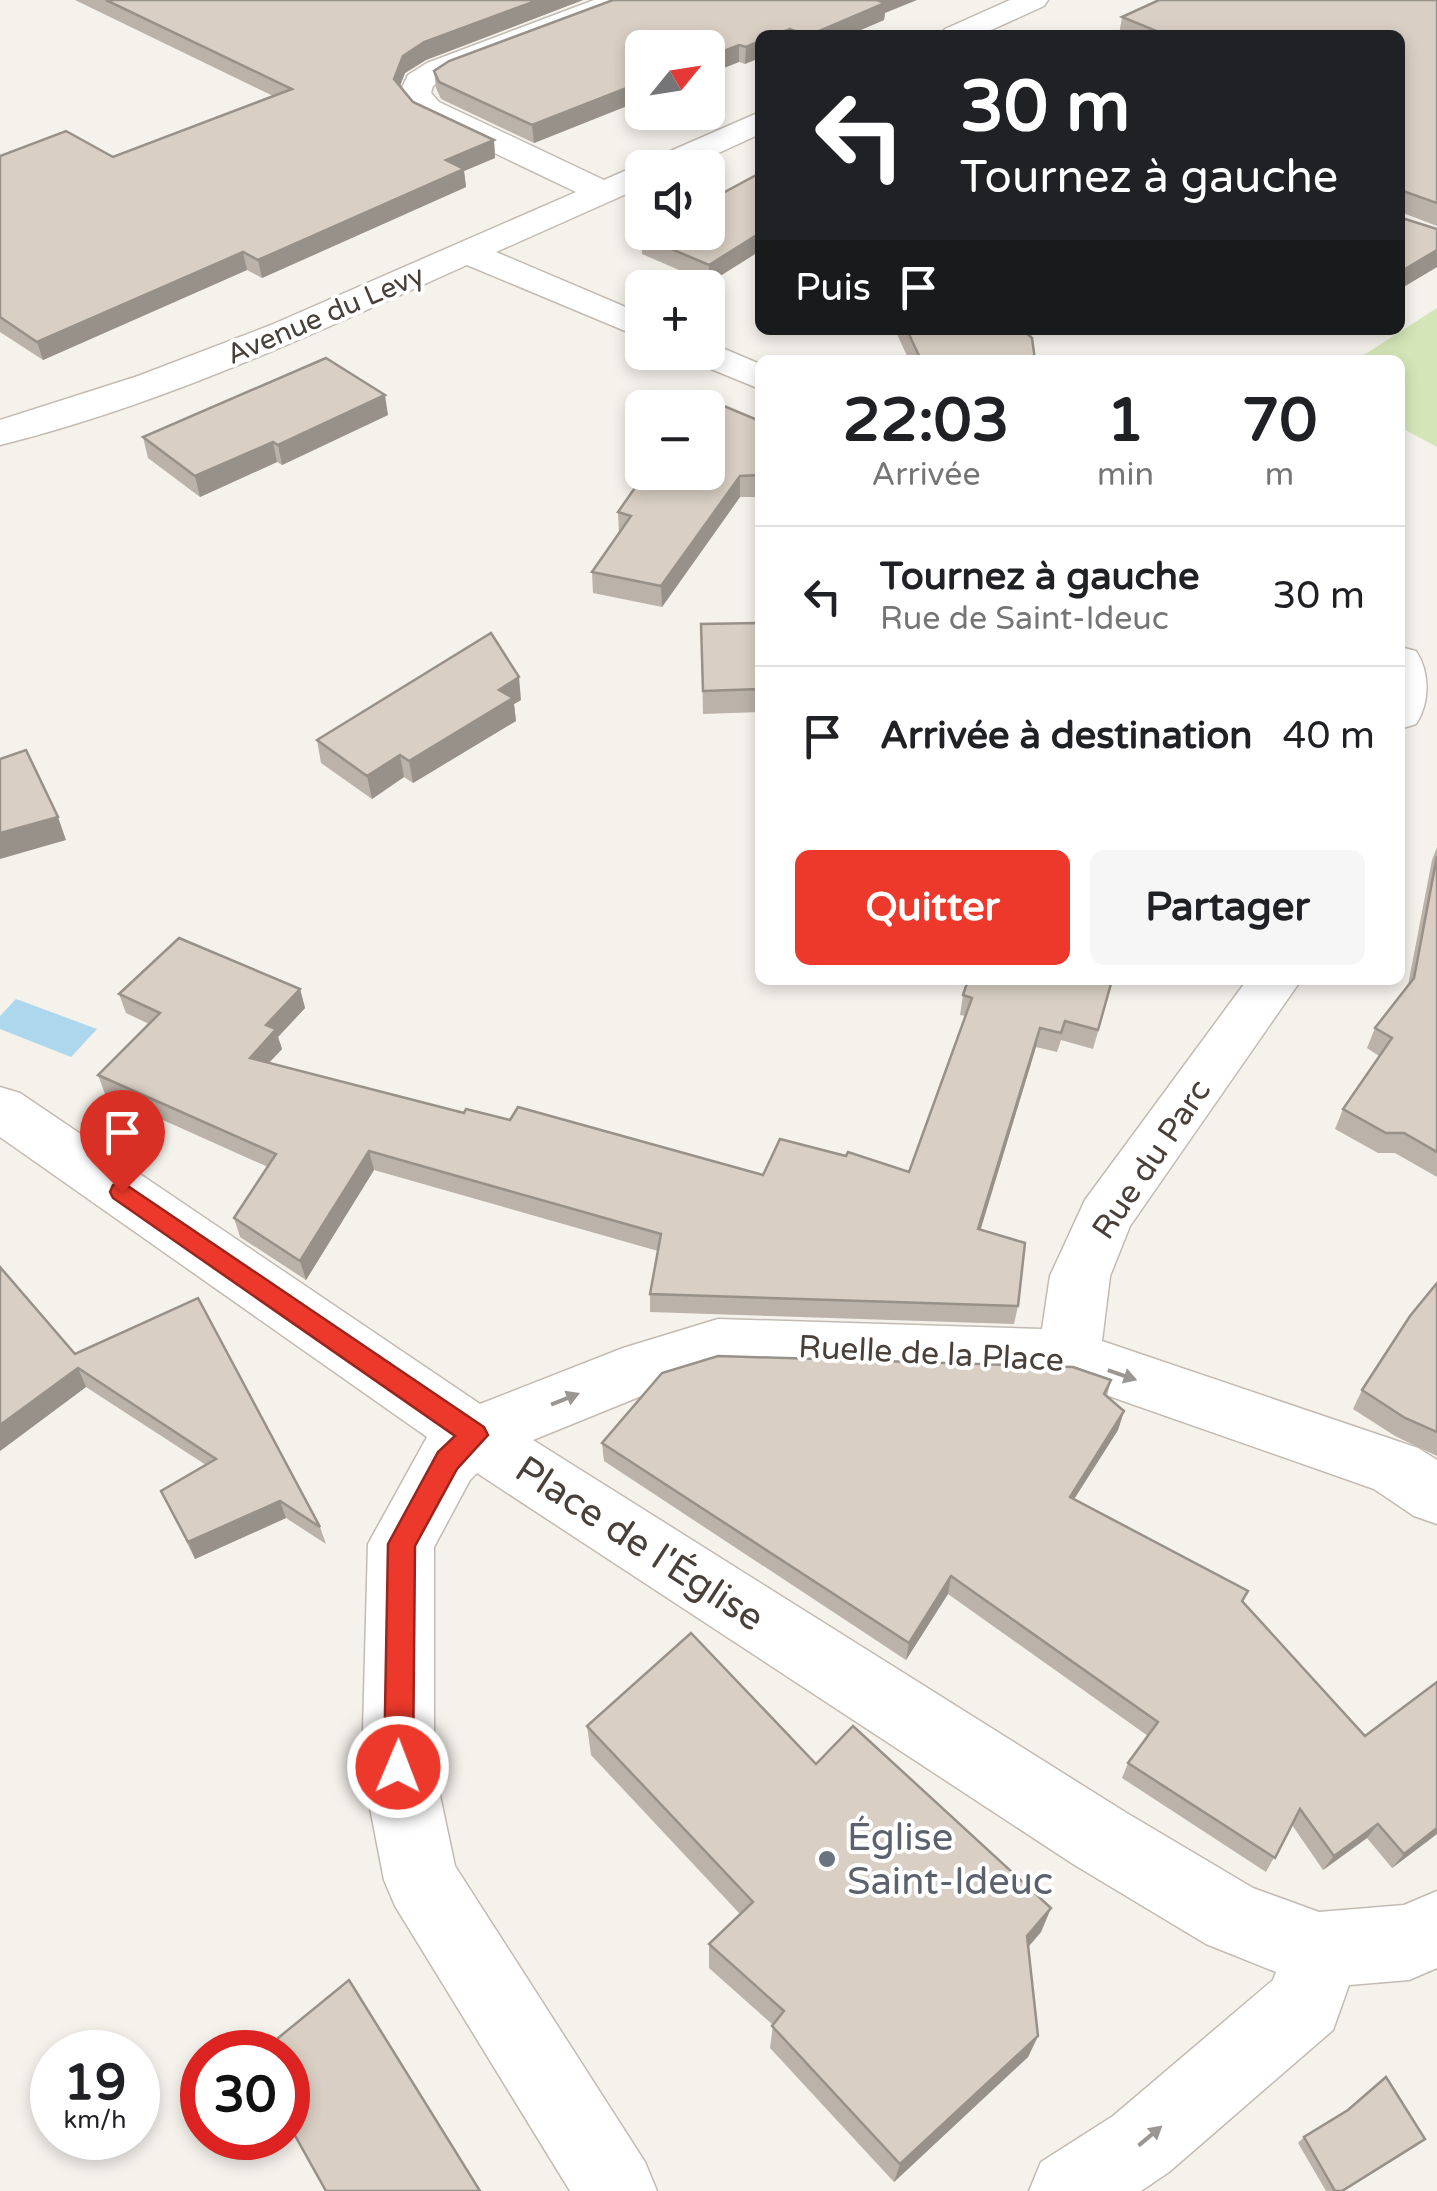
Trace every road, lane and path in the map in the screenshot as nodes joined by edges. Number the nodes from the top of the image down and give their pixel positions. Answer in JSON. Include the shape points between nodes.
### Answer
{"nodes":[{"id":1,"x":621,"y":0,"type":"edge"},
{"id":2,"x":1034,"y":0,"type":"edge"},
{"id":3,"x":965,"y":30,"type":"edge"},
{"id":4,"x":755,"y":124,"type":"edge"},
{"id":5,"x":698,"y":150,"type":"edge"},
{"id":6,"x":625,"y":182,"type":"edge"},
{"id":7,"x":602,"y":192,"type":"junction"},
{"id":8,"x":468,"y":253,"type":"junction"},
{"id":9,"x":625,"y":320,"type":"edge"},
{"id":10,"x":725,"y":362,"type":"edge"},
{"id":11,"x":755,"y":376,"type":"edge"},
{"id":12,"x":7,"y":393,"type":"dead end"},
{"id":13,"x":16,"y":427,"type":"edge"},
{"id":14,"x":1271,"y":985,"type":"edge"},
{"id":15,"x":0,"y":1108,"type":"edge"},
{"id":16,"x":1069,"y":1356,"type":"junction"},
{"id":17,"x":474,"y":1435,"type":"junction"},
{"id":18,"x":1437,"y":1496,"type":"edge"},
{"id":19,"x":1437,"y":1928,"type":"edge"},
{"id":20,"x":1319,"y":1950,"type":"junction"},
{"id":21,"x":616,"y":2191,"type":"edge"},
{"id":22,"x":1070,"y":2191,"type":"edge"}],
"edges":[{"from":1,"to":7,"type":"street","via":[[438,69],[419,82],[415,94],[428,109]]},
{"from":2,"to":3,"type":"street"},
{"from":4,"to":5,"type":"street"},
{"from":6,"to":7,"type":"street","name":"Avenue du Levy"},
{"from":7,"to":8,"type":"street","name":"Avenue du Levy"},
{"from":8,"to":9,"type":"street"},
{"from":8,"to":13,"type":"street","name":"Avenue du Levy","via":[[284,333]]},
{"from":10,"to":11,"type":"street"},
{"from":12,"to":13,"type":"street"},
{"from":14,"to":16,"type":"street","name":"Rue du Parc","via":[[1105,1216],[1080,1276]]},
{"from":15,"to":17,"type":"street","name":"Place de l'Église"},
{"from":17,"to":16,"type":"street","name":"Ruelle de la Place","one_way":true,"via":[[645,1366],[718,1345]]},
{"from":16,"to":18,"type":"street","name":"Ruelle de la Place","one_way":true,"via":[[1395,1468]]},
{"from":17,"to":20,"type":"street","name":"Place de l'Église","via":[[1098,1838],[1232,1918]]},
{"from":17,"to":21,"type":"street","via":[[447,1460],[402,1544],[398,1767],[422,1880]]},
{"from":19,"to":20,"type":"street","name":"Place de l'Église","via":[[1409,1942]]},
{"from":22,"to":20,"type":"street","one_way":true,"via":[[1141,2144],[1306,2002]]}]}
